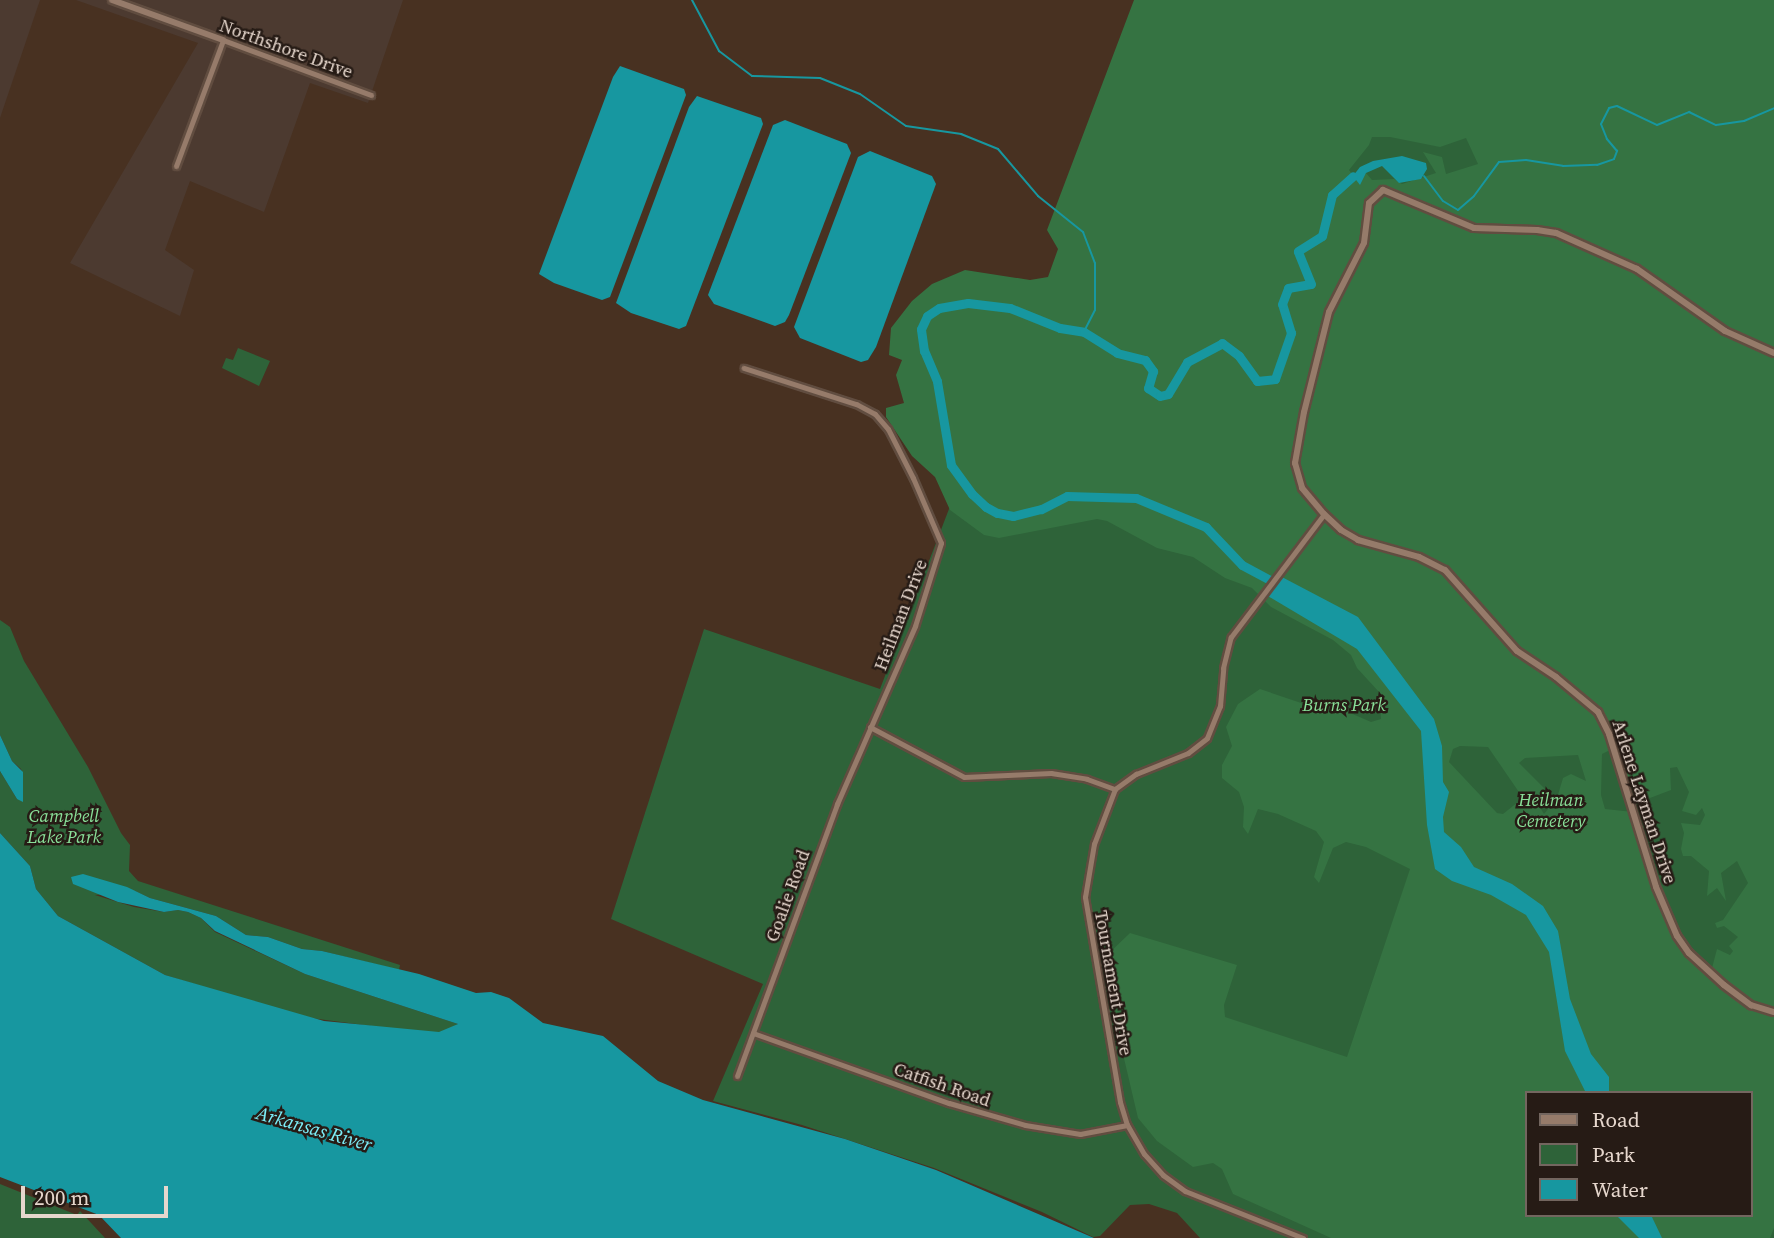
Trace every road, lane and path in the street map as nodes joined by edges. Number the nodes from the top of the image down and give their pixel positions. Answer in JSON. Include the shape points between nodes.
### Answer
{"nodes":[{"id":1,"x":111,"y":0,"type":"edge"},
{"id":2,"x":223,"y":40,"type":"junction"},
{"id":3,"x":372,"y":95,"type":"dead end"},
{"id":4,"x":176,"y":166,"type":"dead end"},
{"id":5,"x":1774,"y":353,"type":"edge"},
{"id":6,"x":744,"y":368,"type":"dead end"},
{"id":7,"x":1324,"y":514,"type":"junction"},
{"id":8,"x":870,"y":727,"type":"junction"},
{"id":9,"x":1115,"y":789,"type":"junction"},
{"id":10,"x":1774,"y":1012,"type":"edge"},
{"id":11,"x":752,"y":1033,"type":"junction"},
{"id":12,"x":737,"y":1076,"type":"dead end"},
{"id":13,"x":1127,"y":1125,"type":"junction"},
{"id":14,"x":1303,"y":1238,"type":"edge"}],
"edges":[{"from":1,"to":2,"type":"street","name":"Northshore Drive"},
{"from":2,"to":3,"type":"street","name":"Northshore Drive"},
{"from":2,"to":4,"type":"street"},
{"from":5,"to":7,"type":"street","name":"Arlene Layman Drive","via":[[1725,331],[1624,262],[1545,230],[1468,226],[1383,190],[1369,203],[1364,243],[1329,312],[1297,448],[1298,480]]},
{"from":6,"to":8,"type":"street","name":"Heilman Drive","via":[[874,414],[888,429],[938,529],[941,547],[928,590]]},
{"from":7,"to":9,"type":"street","via":[[1227,646],[1220,706],[1207,738],[1188,753],[1136,774]]},
{"from":7,"to":10,"type":"street","name":"Arlene Layman Drive","via":[[1357,540],[1419,557],[1445,570],[1517,650],[1594,707],[1609,734],[1656,887],[1680,942],[1746,1001]]},
{"from":8,"to":9,"type":"street","via":[[964,778],[1051,773]]},
{"from":8,"to":11,"type":"street","name":"Goalie Road"},
{"from":9,"to":13,"type":"street","name":"Tournament Drive","via":[[1094,844],[1085,903]]},
{"from":11,"to":12,"type":"street","name":"Goalie Road"},
{"from":11,"to":13,"type":"street","name":"Catfish Road","via":[[948,1103],[1025,1125],[1080,1133]]},
{"from":13,"to":14,"type":"street","name":"Tournament Drive","via":[[1144,1154],[1173,1184]]}]}
